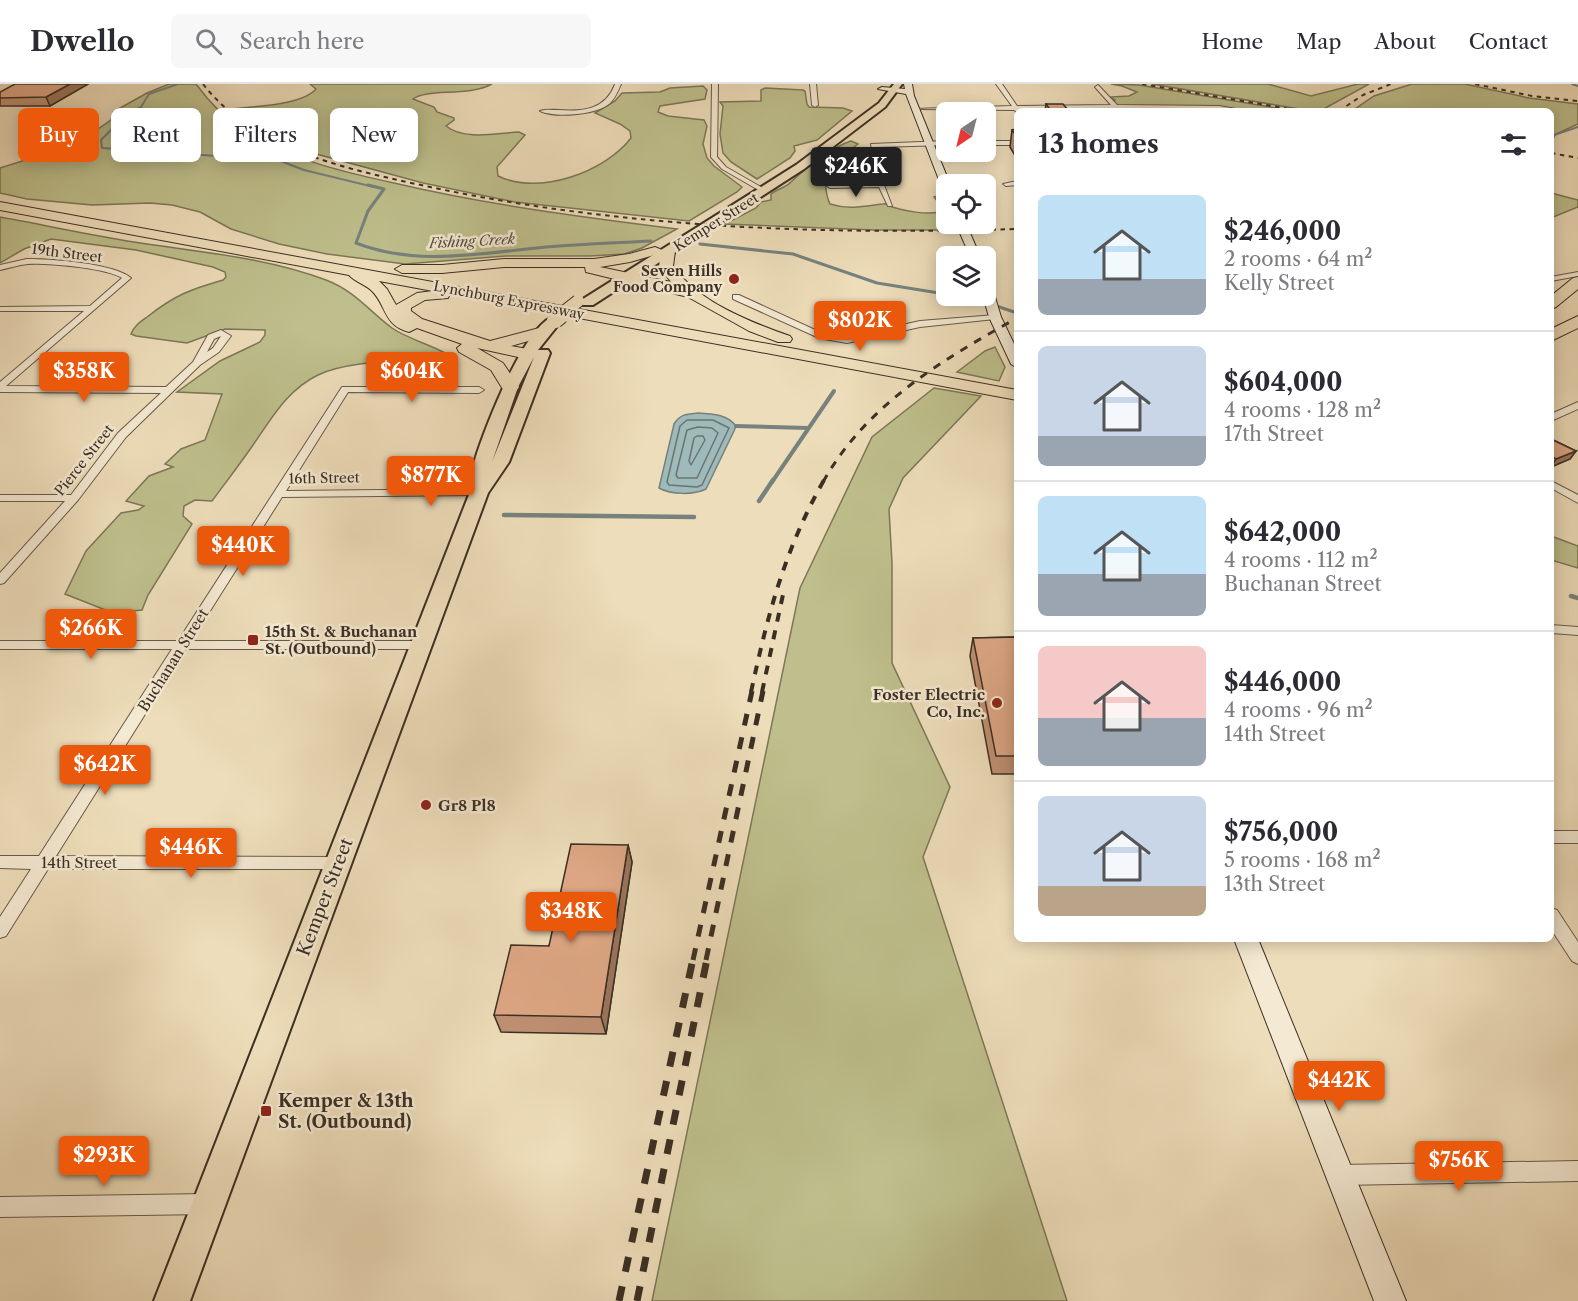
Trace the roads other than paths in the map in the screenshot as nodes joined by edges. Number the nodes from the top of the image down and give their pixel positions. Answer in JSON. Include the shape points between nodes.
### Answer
{"nodes":[{"id":1,"x":618,"y":84,"type":"edge"},
{"id":2,"x":715,"y":84,"type":"edge"},
{"id":3,"x":813,"y":84,"type":"edge"},
{"id":4,"x":999,"y":84,"type":"edge"},
{"id":5,"x":883,"y":86,"type":"edge"},
{"id":6,"x":896,"y":87,"type":"edge"},
{"id":7,"x":1098,"y":87,"type":"dead end"},
{"id":8,"x":909,"y":88,"type":"edge"},
{"id":9,"x":815,"y":105,"type":"dead end"},
{"id":10,"x":1016,"y":108,"type":"edge"},
{"id":11,"x":1116,"y":108,"type":"edge"},
{"id":12,"x":916,"y":109,"type":"junction"},
{"id":13,"x":1014,"y":109,"type":"edge"},
{"id":14,"x":543,"y":111,"type":"dead end"},
{"id":15,"x":928,"y":143,"type":"junction"},
{"id":16,"x":936,"y":143,"type":"edge"},
{"id":17,"x":996,"y":143,"type":"edge"},
{"id":18,"x":1014,"y":143,"type":"edge"},
{"id":19,"x":941,"y":174,"type":"edge"},
{"id":20,"x":1014,"y":183,"type":"edge"},
{"id":21,"x":1006,"y":184,"type":"dead end"},
{"id":22,"x":881,"y":185,"type":"junction"},
{"id":23,"x":830,"y":186,"type":"dead end"},
{"id":24,"x":761,"y":189,"type":"junction"},
{"id":25,"x":0,"y":201,"type":"edge"},
{"id":26,"x":890,"y":205,"type":"dead end"},
{"id":27,"x":0,"y":206,"type":"edge"},
{"id":28,"x":662,"y":251,"type":"junction"},
{"id":29,"x":318,"y":259,"type":"junction"},
{"id":30,"x":561,"y":264,"type":"junction"},
{"id":31,"x":1,"y":267,"type":"edge"},
{"id":32,"x":345,"y":270,"type":"junction"},
{"id":33,"x":1578,"y":274,"type":"edge"},
{"id":34,"x":622,"y":276,"type":"junction"},
{"id":35,"x":1554,"y":278,"type":"edge"},
{"id":36,"x":1578,"y":281,"type":"edge"},
{"id":37,"x":492,"y":297,"type":"junction"},
{"id":38,"x":736,"y":297,"type":"dead end"},
{"id":39,"x":703,"y":300,"type":"junction"},
{"id":40,"x":1554,"y":301,"type":"edge"},
{"id":41,"x":991,"y":306,"type":"edge"},
{"id":42,"x":1578,"y":307,"type":"edge"},
{"id":43,"x":93,"y":308,"type":"junction"},
{"id":44,"x":0,"y":309,"type":"edge"},
{"id":45,"x":994,"y":314,"type":"junction"},
{"id":46,"x":560,"y":320,"type":"junction"},
{"id":47,"x":1554,"y":320,"type":"edge"},
{"id":48,"x":1578,"y":321,"type":"edge"},
{"id":49,"x":543,"y":332,"type":"junction"},
{"id":50,"x":1554,"y":334,"type":"edge"},
{"id":51,"x":474,"y":347,"type":"junction"},
{"id":52,"x":534,"y":354,"type":"junction"},
{"id":53,"x":836,"y":354,"type":"junction"},
{"id":54,"x":1014,"y":357,"type":"edge"},
{"id":55,"x":197,"y":363,"type":"dead end"},
{"id":56,"x":1014,"y":386,"type":"edge"},
{"id":57,"x":510,"y":387,"type":"junction"},
{"id":58,"x":0,"y":388,"type":"edge"},
{"id":59,"x":168,"y":390,"type":"junction"},
{"id":60,"x":479,"y":390,"type":"dead end"},
{"id":61,"x":1014,"y":394,"type":"edge"},
{"id":62,"x":1578,"y":405,"type":"edge"},
{"id":63,"x":1554,"y":417,"type":"edge"},
{"id":64,"x":1554,"y":486,"type":"edge"},
{"id":65,"x":479,"y":492,"type":"junction"},
{"id":66,"x":278,"y":494,"type":"junction"},
{"id":67,"x":0,"y":498,"type":"edge"},
{"id":68,"x":74,"y":498,"type":"junction"},
{"id":69,"x":1578,"y":500,"type":"edge"},
{"id":70,"x":0,"y":580,"type":"edge"},
{"id":71,"x":1554,"y":629,"type":"edge"},
{"id":72,"x":1578,"y":631,"type":"edge"},
{"id":73,"x":183,"y":644,"type":"junction"},
{"id":74,"x":0,"y":645,"type":"edge"},
{"id":75,"x":421,"y":645,"type":"junction"},
{"id":76,"x":1554,"y":837,"type":"edge"},
{"id":77,"x":1578,"y":837,"type":"edge"},
{"id":78,"x":0,"y":862,"type":"edge"},
{"id":79,"x":44,"y":862,"type":"junction"},
{"id":80,"x":338,"y":863,"type":"junction"},
{"id":81,"x":1554,"y":920,"type":"edge"},
{"id":82,"x":0,"y":931,"type":"edge"},
{"id":83,"x":1247,"y":942,"type":"edge"},
{"id":84,"x":1578,"y":956,"type":"edge"},
{"id":85,"x":1578,"y":1171,"type":"edge"},
{"id":86,"x":1339,"y":1175,"type":"junction"},
{"id":87,"x":208,"y":1204,"type":"junction"},
{"id":88,"x":0,"y":1207,"type":"edge"},
{"id":89,"x":172,"y":1301,"type":"edge"},
{"id":90,"x":1390,"y":1301,"type":"edge"}],
"edges":[{"from":1,"to":14,"type":"street","via":[[612,97],[598,109],[578,113]]},
{"from":2,"to":24,"type":"street","via":[[714,157]]},
{"from":3,"to":9,"type":"street"},
{"from":4,"to":10,"type":"street"},
{"from":5,"to":6,"type":"main road"},
{"from":5,"to":24,"type":"main road","name":"Kemper Street","via":[[866,110]]},
{"from":6,"to":8,"type":"main road"},
{"from":6,"to":24,"type":"main road","name":"Kemper Street","via":[[882,105],[854,128]]},
{"from":7,"to":11,"type":"street"},
{"from":8,"to":12,"type":"main road"},
{"from":12,"to":13,"type":"street"},
{"from":12,"to":15,"type":"main road"},
{"from":15,"to":16,"type":"street"},
{"from":15,"to":19,"type":"main road"},
{"from":15,"to":22,"type":"street","via":[[873,145]]},
{"from":17,"to":18,"type":"street"},
{"from":20,"to":21,"type":"street"},
{"from":22,"to":23,"type":"street"},
{"from":22,"to":26,"type":"street"},
{"from":24,"to":28,"type":"main road","name":"Kemper Street"},
{"from":25,"to":29,"type":"highway","name":"Lynchburg Expressway"},
{"from":27,"to":32,"type":"highway","name":"Lynchburg Expressway"},
{"from":28,"to":30,"type":"highway","via":[[612,262]]},
{"from":28,"to":34,"type":"main road","name":"Kemper Street"},
{"from":28,"to":39,"type":"highway","via":[[668,273]]},
{"from":29,"to":30,"type":"highway","via":[[419,270],[504,263]]},
{"from":29,"to":53,"type":"highway","name":"Lynchburg Expressway"},
{"from":30,"to":34,"type":"highway"},
{"from":31,"to":43,"type":"street","name":"19th Street","via":[[35,262],[119,273],[127,278]]},
{"from":32,"to":37,"type":"highway","name":"Lynchburg Expressway"},
{"from":32,"to":51,"type":"highway","via":[[377,287],[396,320]]},
{"from":33,"to":35,"type":"street"},
{"from":34,"to":39,"type":"highway","via":[[664,285]]},
{"from":34,"to":46,"type":"main road","name":"Kemper Street"},
{"from":36,"to":40,"type":"highway"},
{"from":37,"to":51,"type":"highway","via":[[434,294],[413,299],[402,309],[406,317]]},
{"from":37,"to":61,"type":"highway","name":"Lynchburg Expressway"},
{"from":38,"to":45,"type":"street","via":[[822,336],[847,340],[920,324]]},
{"from":39,"to":53,"type":"highway","via":[[766,334]]},
{"from":41,"to":45,"type":"main road"},
{"from":42,"to":47,"type":"highway"},
{"from":43,"to":44,"type":"street"},
{"from":43,"to":58,"type":"street"},
{"from":45,"to":54,"type":"main road"},
{"from":46,"to":49,"type":"main road","name":"Kemper Street"},
{"from":46,"to":52,"type":"main road","name":"Kemper Street"},
{"from":48,"to":50,"type":"highway"},
{"from":49,"to":51,"type":"highway"},
{"from":49,"to":52,"type":"main road","name":"Kemper Street"},
{"from":51,"to":52,"type":"highway","via":[[505,354]]},
{"from":51,"to":57,"type":"highway","via":[[497,368]]},
{"from":52,"to":57,"type":"main road","name":"Kemper Street"},
{"from":52,"to":65,"type":"main road","name":"Kemper Street","via":[[500,462]]},
{"from":53,"to":56,"type":"highway","name":"Lynchburg Expressway"},
{"from":55,"to":59,"type":"street","name":"Pierce Street"},
{"from":57,"to":65,"type":"main road","name":"Kemper Street","via":[[483,461]]},
{"from":58,"to":59,"type":"street"},
{"from":59,"to":68,"type":"street","name":"Pierce Street","via":[[108,450]]},
{"from":60,"to":66,"type":"street","name":"Buchanan Street","via":[[345,389]]},
{"from":62,"to":63,"type":"street"},
{"from":64,"to":69,"type":"street"},
{"from":65,"to":66,"type":"street","name":"16th Street"},
{"from":65,"to":75,"type":"main road","name":"Kemper Street"},
{"from":66,"to":73,"type":"street","name":"Buchanan Street"},
{"from":67,"to":68,"type":"street"},
{"from":68,"to":70,"type":"street","name":"Pierce Street"},
{"from":71,"to":72,"type":"street"},
{"from":73,"to":74,"type":"street"},
{"from":73,"to":75,"type":"street"},
{"from":73,"to":79,"type":"street","name":"Buchanan Street"},
{"from":75,"to":80,"type":"main road","name":"Kemper Street"},
{"from":76,"to":77,"type":"street"},
{"from":78,"to":79,"type":"street","name":"14th Street"},
{"from":79,"to":80,"type":"street","name":"14th Street"},
{"from":79,"to":82,"type":"street","name":"Buchanan Street"},
{"from":80,"to":87,"type":"main road","name":"Kemper Street"},
{"from":81,"to":84,"type":"street"},
{"from":83,"to":86,"type":"main road"},
{"from":85,"to":86,"type":"street"},
{"from":86,"to":90,"type":"main road"},
{"from":87,"to":88,"type":"street"},
{"from":87,"to":89,"type":"main road","name":"Kemper Street"}]}
